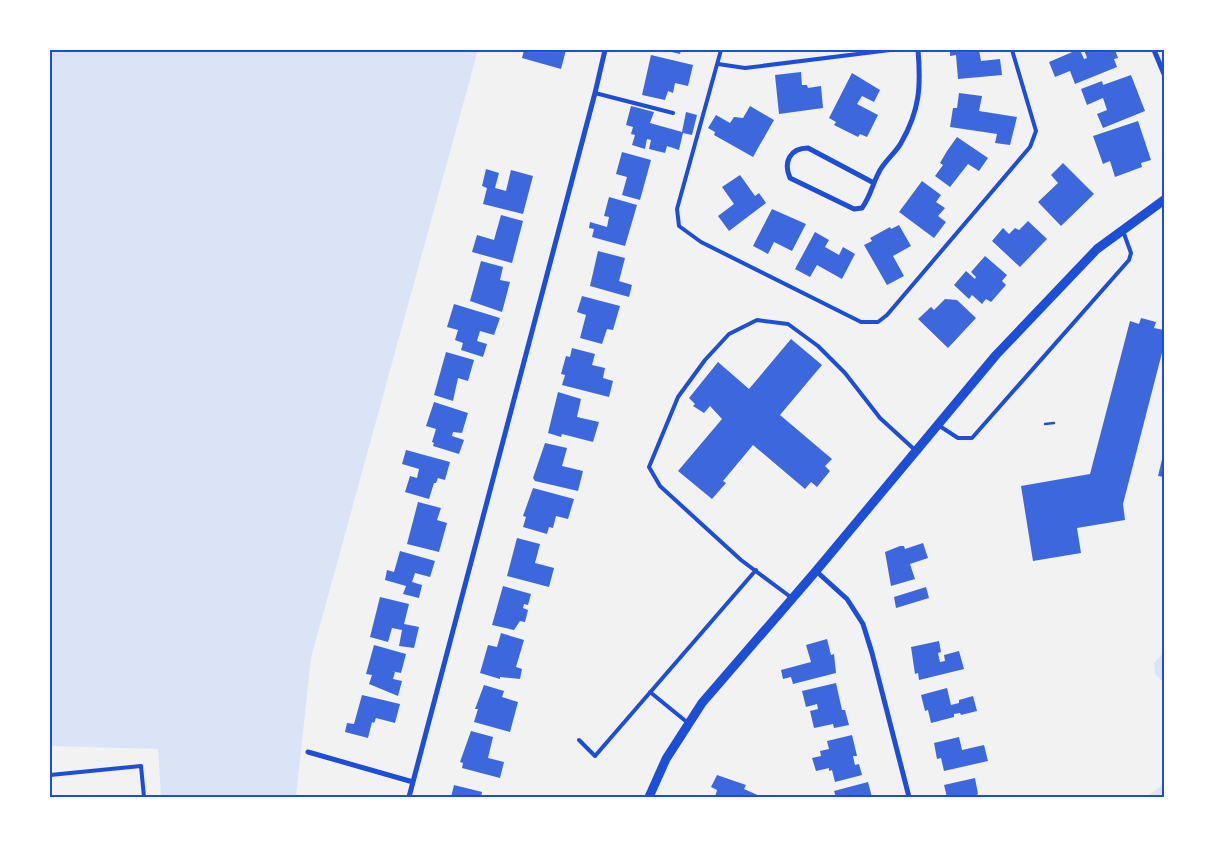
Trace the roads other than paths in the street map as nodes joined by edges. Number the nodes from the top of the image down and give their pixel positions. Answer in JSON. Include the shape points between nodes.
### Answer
{"nodes":[{"id":1,"x":605,"y":50,"type":"edge"},
{"id":2,"x":721,"y":50,"type":"edge"},
{"id":3,"x":890,"y":50,"type":"edge"},
{"id":4,"x":918,"y":50,"type":"edge"},
{"id":5,"x":1012,"y":50,"type":"edge"},
{"id":6,"x":1154,"y":50,"type":"edge"},
{"id":7,"x":718,"y":64,"type":"junction"},
{"id":8,"x":1164,"y":74,"type":"edge"},
{"id":9,"x":595,"y":93,"type":"junction"},
{"id":10,"x":673,"y":113,"type":"dead end"},
{"id":11,"x":874,"y":183,"type":"junction"},
{"id":12,"x":1164,"y":200,"type":"edge"},
{"id":13,"x":1123,"y":229,"type":"junction"},
{"id":14,"x":938,"y":425,"type":"junction"},
{"id":15,"x":916,"y":451,"type":"junction"},
{"id":16,"x":756,"y":570,"type":"junction"},
{"id":17,"x":816,"y":571,"type":"junction"},
{"id":18,"x":792,"y":598,"type":"junction"},
{"id":19,"x":650,"y":692,"type":"junction"},
{"id":20,"x":688,"y":723,"type":"junction"},
{"id":21,"x":579,"y":740,"type":"dead end"},
{"id":22,"x":308,"y":752,"type":"dead end"},
{"id":23,"x":50,"y":775,"type":"edge"},
{"id":24,"x":413,"y":782,"type":"junction"},
{"id":25,"x":144,"y":797,"type":"edge"},
{"id":26,"x":409,"y":797,"type":"edge"},
{"id":27,"x":649,"y":797,"type":"edge"},
{"id":28,"x":909,"y":797,"type":"edge"}],
"edges":[{"from":1,"to":9,"type":"street"},
{"from":2,"to":7,"type":"lane"},
{"from":3,"to":7,"type":"lane","via":[[745,68]]},
{"from":4,"to":11,"type":"street","via":[[921,86],[914,114],[901,144],[878,172]]},
{"from":5,"to":7,"type":"lane","via":[[1036,131],[1030,147],[878,322],[861,322],[823,304],[701,242],[679,226],[677,209]]},
{"from":6,"to":8,"type":"street"},
{"from":9,"to":10,"type":"lane"},
{"from":9,"to":24,"type":"street"},
{"from":11,"to":11,"type":"street","via":[[808,148],[799,148],[787,161],[790,178],[854,209],[862,208]]},
{"from":12,"to":13,"type":"street"},
{"from":13,"to":14,"type":"street","via":[[1098,249],[996,355]]},
{"from":13,"to":14,"type":"lane","via":[[1131,253],[1129,260],[972,438],[958,438]]},
{"from":14,"to":15,"type":"street"},
{"from":15,"to":16,"type":"lane","via":[[880,418],[846,373],[818,346],[788,324],[757,320],[729,334],[678,397],[649,467],[660,486]]},
{"from":15,"to":17,"type":"street"},
{"from":16,"to":18,"type":"lane"},
{"from":16,"to":19,"type":"lane"},
{"from":17,"to":18,"type":"street"},
{"from":17,"to":28,"type":"street","via":[[847,599],[862,624]]},
{"from":18,"to":20,"type":"street"},
{"from":19,"to":20,"type":"lane"},
{"from":19,"to":21,"type":"lane","via":[[595,756]]},
{"from":20,"to":27,"type":"street","via":[[666,759]]},
{"from":22,"to":24,"type":"street"},
{"from":23,"to":25,"type":"lane","via":[[141,766]]},
{"from":24,"to":26,"type":"street"}]}
